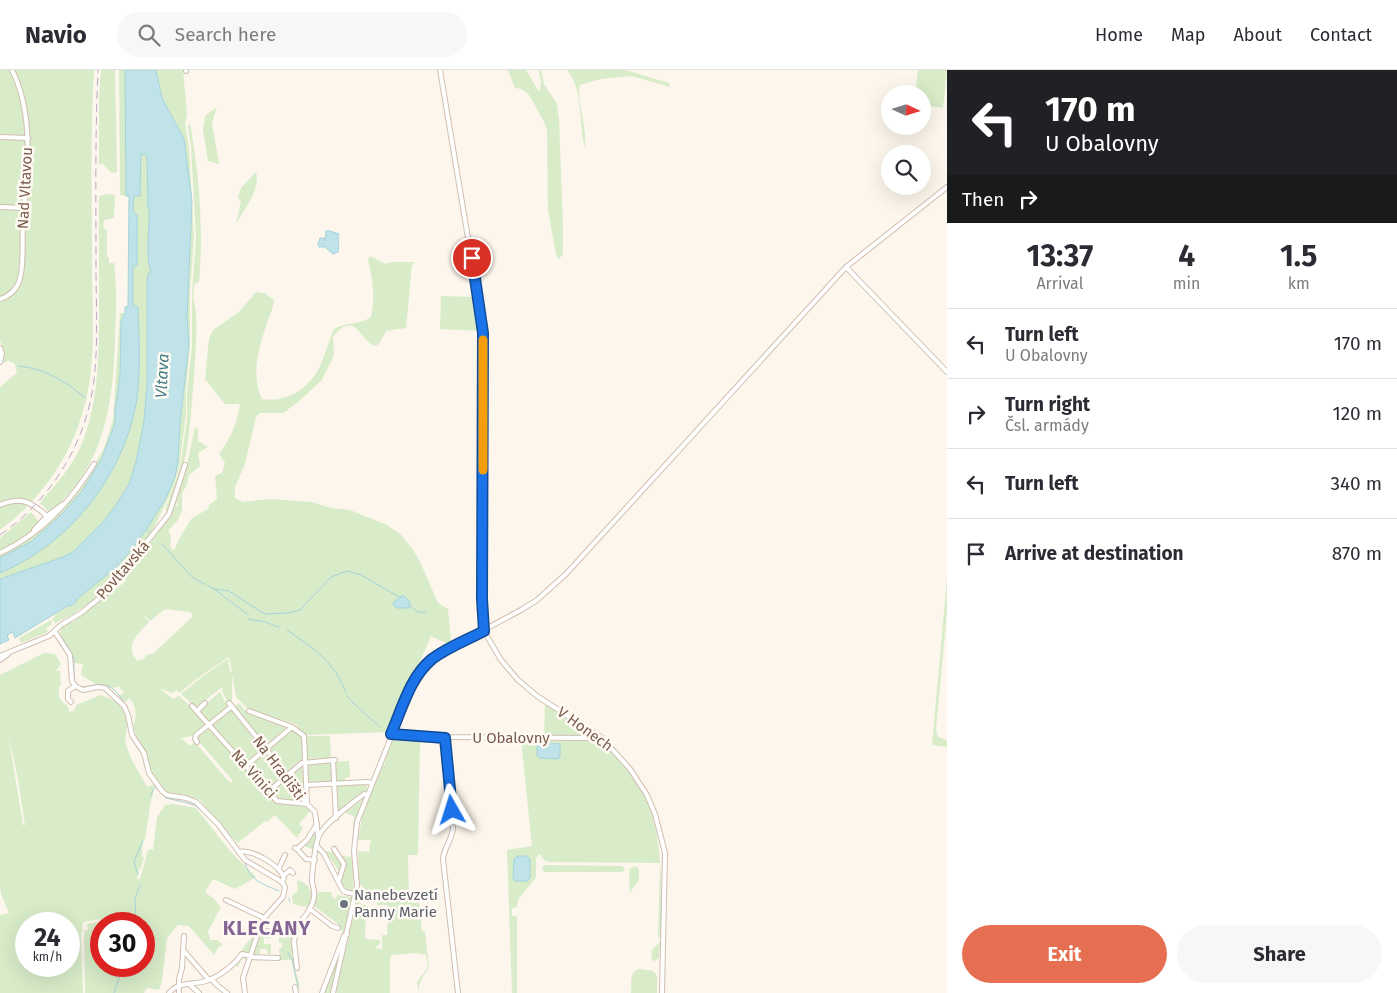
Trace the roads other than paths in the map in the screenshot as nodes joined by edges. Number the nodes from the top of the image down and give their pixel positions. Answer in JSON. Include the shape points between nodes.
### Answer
{"nodes":[{"id":1,"x":12,"y":70,"type":"edge"},
{"id":2,"x":440,"y":70,"type":"edge"},
{"id":3,"x":0,"y":137,"type":"edge"},
{"id":4,"x":28,"y":138,"type":"junction"},
{"id":5,"x":947,"y":187,"type":"edge"},
{"id":6,"x":0,"y":207,"type":"edge"},
{"id":7,"x":24,"y":208,"type":"junction"},
{"id":8,"x":846,"y":267,"type":"junction"},
{"id":9,"x":0,"y":299,"type":"edge"},
{"id":10,"x":0,"y":348,"type":"edge"},
{"id":11,"x":0,"y":362,"type":"edge"},
{"id":12,"x":947,"y":372,"type":"edge"},
{"id":13,"x":94,"y":464,"type":"dead end"},
{"id":14,"x":185,"y":465,"type":"dead end"},
{"id":15,"x":67,"y":502,"type":"junction"},
{"id":16,"x":0,"y":505,"type":"edge"},
{"id":17,"x":47,"y":516,"type":"junction"},
{"id":18,"x":31,"y":535,"type":"junction"},
{"id":19,"x":0,"y":553,"type":"edge"},
{"id":20,"x":58,"y":622,"type":"dead end"},
{"id":21,"x":56,"y":630,"type":"junction"},
{"id":22,"x":484,"y":631,"type":"junction"},
{"id":23,"x":7,"y":653,"type":"junction"},
{"id":24,"x":0,"y":656,"type":"edge"},
{"id":25,"x":0,"y":660,"type":"edge"},
{"id":26,"x":75,"y":686,"type":"junction"},
{"id":27,"x":71,"y":702,"type":"dead end"},
{"id":28,"x":205,"y":703,"type":"dead end"},
{"id":29,"x":192,"y":706,"type":"dead end"},
{"id":30,"x":197,"y":710,"type":"junction"},
{"id":31,"x":249,"y":711,"type":"dead end"},
{"id":32,"x":210,"y":725,"type":"junction"},
{"id":33,"x":292,"y":727,"type":"junction"},
{"id":34,"x":391,"y":734,"type":"junction"},
{"id":35,"x":445,"y":738,"type":"junction"},
{"id":36,"x":602,"y":738,"type":"junction"},
{"id":37,"x":197,"y":742,"type":"dead end"},
{"id":38,"x":266,"y":749,"type":"junction"},
{"id":39,"x":305,"y":761,"type":"junction"},
{"id":40,"x":247,"y":766,"type":"junction"},
{"id":41,"x":287,"y":775,"type":"junction"},
{"id":42,"x":334,"y":783,"type":"junction"},
{"id":43,"x":371,"y":783,"type":"junction"},
{"id":44,"x":306,"y":785,"type":"junction"},
{"id":45,"x":269,"y":791,"type":"junction"},
{"id":46,"x":367,"y":795,"type":"junction"},
{"id":47,"x":307,"y":804,"type":"junction"},
{"id":48,"x":336,"y":818,"type":"junction"},
{"id":49,"x":318,"y":823,"type":"junction"},
{"id":50,"x":318,"y":836,"type":"junction"},
{"id":51,"x":317,"y":846,"type":"junction"},
{"id":52,"x":334,"y":849,"type":"dead end"},
{"id":53,"x":239,"y":852,"type":"junction"},
{"id":54,"x":285,"y":855,"type":"dead end"},
{"id":55,"x":314,"y":860,"type":"junction"},
{"id":56,"x":279,"y":868,"type":"junction"},
{"id":57,"x":293,"y":873,"type":"dead end"},
{"id":58,"x":283,"y":876,"type":"junction"},
{"id":59,"x":339,"y":880,"type":"junction"},
{"id":60,"x":282,"y":882,"type":"junction"},
{"id":61,"x":355,"y":894,"type":"junction"},
{"id":62,"x":226,"y":900,"type":"dead end"},
{"id":63,"x":310,"y":909,"type":"junction"},
{"id":64,"x":264,"y":918,"type":"junction"},
{"id":65,"x":297,"y":925,"type":"junction"},
{"id":66,"x":338,"y":928,"type":"dead end"},
{"id":67,"x":259,"y":930,"type":"junction"},
{"id":68,"x":347,"y":934,"type":"junction"},
{"id":69,"x":184,"y":936,"type":"dead end"},
{"id":70,"x":183,"y":950,"type":"junction"},
{"id":71,"x":251,"y":957,"type":"junction"},
{"id":72,"x":278,"y":958,"type":"dead end"},
{"id":73,"x":297,"y":968,"type":"dead end"},
{"id":74,"x":210,"y":980,"type":"junction"},
{"id":75,"x":189,"y":984,"type":"junction"},
{"id":76,"x":179,"y":985,"type":"junction"},
{"id":77,"x":296,"y":987,"type":"dead end"},
{"id":78,"x":169,"y":993,"type":"edge"},
{"id":79,"x":179,"y":993,"type":"edge"},
{"id":80,"x":199,"y":993,"type":"edge"},
{"id":81,"x":228,"y":993,"type":"edge"},
{"id":82,"x":245,"y":993,"type":"edge"},
{"id":83,"x":296,"y":993,"type":"edge"},
{"id":84,"x":322,"y":993,"type":"edge"},
{"id":85,"x":333,"y":993,"type":"edge"},
{"id":86,"x":458,"y":993,"type":"edge"},
{"id":87,"x":662,"y":993,"type":"edge"}],
"edges":[{"from":1,"to":4,"type":"street","name":"Nad Vltavou","via":[[18,82]]},
{"from":2,"to":22,"type":"street","via":[[482,322]]},
{"from":3,"to":4,"type":"street"},
{"from":4,"to":7,"type":"street","name":"Nad Vltavou"},
{"from":5,"to":8,"type":"street"},
{"from":6,"to":7,"type":"street"},
{"from":7,"to":9,"type":"street","name":"Nad Vltavou","via":[[21,277],[14,290]]},
{"from":8,"to":12,"type":"street"},
{"from":8,"to":22,"type":"street","via":[[566,574],[536,600]]},
{"from":10,"to":11,"type":"street"},
{"from":13,"to":15,"type":"street"},
{"from":14,"to":21,"type":"street","name":"Povltavská","via":[[169,514],[160,528],[107,592]]},
{"from":15,"to":17,"type":"street"},
{"from":15,"to":18,"type":"street"},
{"from":16,"to":17,"type":"street","via":[[9,501],[30,502]]},
{"from":17,"to":18,"type":"street"},
{"from":18,"to":19,"type":"street"},
{"from":20,"to":21,"type":"street"},
{"from":21,"to":23,"type":"street","name":"Povltavská"},
{"from":21,"to":26,"type":"street","via":[[70,655]]},
{"from":22,"to":34,"type":"street","via":[[427,664],[412,685]]},
{"from":22,"to":36,"type":"street","name":"V Honech","via":[[501,660],[523,684]]},
{"from":23,"to":24,"type":"street","name":"Povltavská"},
{"from":23,"to":25,"type":"street"},
{"from":26,"to":27,"type":"street","via":[[68,692]]},
{"from":26,"to":53,"type":"street","via":[[83,690],[106,688],[121,702],[126,709],[130,732],[144,753],[152,778],[167,795],[193,800],[200,805]]},
{"from":28,"to":30,"type":"street"},
{"from":29,"to":30,"type":"street","name":"Na Vinici"},
{"from":30,"to":32,"type":"street","name":"Na Vinici"},
{"from":31,"to":33,"type":"street"},
{"from":32,"to":37,"type":"street","via":[[196,735]]},
{"from":32,"to":38,"type":"street","name":"Na Hradišti","via":[[230,705]]},
{"from":32,"to":40,"type":"street","name":"Na Vinici"},
{"from":33,"to":38,"type":"street"},
{"from":33,"to":39,"type":"street","via":[[304,736]]},
{"from":34,"to":35,"type":"street","name":"U Obalovny"},
{"from":34,"to":43,"type":"street"},
{"from":35,"to":36,"type":"street","name":"U Obalovny"},
{"from":35,"to":86,"type":"street","via":[[453,828],[443,859]]},
{"from":36,"to":87,"type":"street","name":"V Honech","via":[[639,782],[661,834],[665,853]]},
{"from":38,"to":40,"type":"street"},
{"from":38,"to":41,"type":"street","name":"Na Hradišti"},
{"from":39,"to":41,"type":"street"},
{"from":39,"to":42,"type":"street","via":[[334,760]]},
{"from":39,"to":44,"type":"street"},
{"from":40,"to":45,"type":"street","name":"Na Vinici"},
{"from":41,"to":45,"type":"street"},
{"from":41,"to":47,"type":"street","name":"Na Hradišti"},
{"from":42,"to":43,"type":"street"},
{"from":42,"to":44,"type":"street"},
{"from":42,"to":48,"type":"street"},
{"from":43,"to":46,"type":"street"},
{"from":44,"to":47,"type":"street"},
{"from":45,"to":47,"type":"street","name":"Na Vinici","via":[[278,801]]},
{"from":46,"to":48,"type":"street","via":[[364,794]]},
{"from":46,"to":61,"type":"street","via":[[359,812],[355,836]]},
{"from":47,"to":49,"type":"street","name":"Na Hradišti","via":[[315,812]]},
{"from":48,"to":50,"type":"street"},
{"from":49,"to":50,"type":"street"},
{"from":49,"to":55,"type":"street","via":[[308,840],[296,848],[306,859]]},
{"from":50,"to":51,"type":"street"},
{"from":51,"to":55,"type":"street"},
{"from":51,"to":59,"type":"street","via":[[322,849]]},
{"from":52,"to":59,"type":"street","via":[[344,864]]},
{"from":53,"to":56,"type":"street","via":[[245,850]]},
{"from":53,"to":60,"type":"street","via":[[250,864]]},
{"from":54,"to":56,"type":"street"},
{"from":55,"to":63,"type":"street","via":[[314,896]]},
{"from":56,"to":58,"type":"street"},
{"from":57,"to":58,"type":"street","via":[[290,870]]},
{"from":58,"to":60,"type":"street"},
{"from":59,"to":61,"type":"street","via":[[345,892]]},
{"from":60,"to":64,"type":"street","via":[[285,894]]},
{"from":61,"to":68,"type":"street"},
{"from":62,"to":64,"type":"street"},
{"from":63,"to":65,"type":"street"},
{"from":63,"to":66,"type":"street"},
{"from":64,"to":67,"type":"street"},
{"from":65,"to":67,"type":"street","via":[[280,933]]},
{"from":65,"to":73,"type":"street","via":[[294,942]]},
{"from":67,"to":71,"type":"street"},
{"from":68,"to":84,"type":"street"},
{"from":68,"to":85,"type":"street"},
{"from":69,"to":70,"type":"street"},
{"from":70,"to":74,"type":"street"},
{"from":70,"to":76,"type":"street"},
{"from":71,"to":72,"type":"street"},
{"from":71,"to":74,"type":"street","via":[[242,954]]},
{"from":71,"to":82,"type":"street","via":[[243,978]]},
{"from":74,"to":75,"type":"street"},
{"from":74,"to":81,"type":"street"},
{"from":75,"to":76,"type":"street"},
{"from":75,"to":80,"type":"street"},
{"from":76,"to":78,"type":"street"},
{"from":76,"to":79,"type":"street"},
{"from":77,"to":83,"type":"street"}]}
